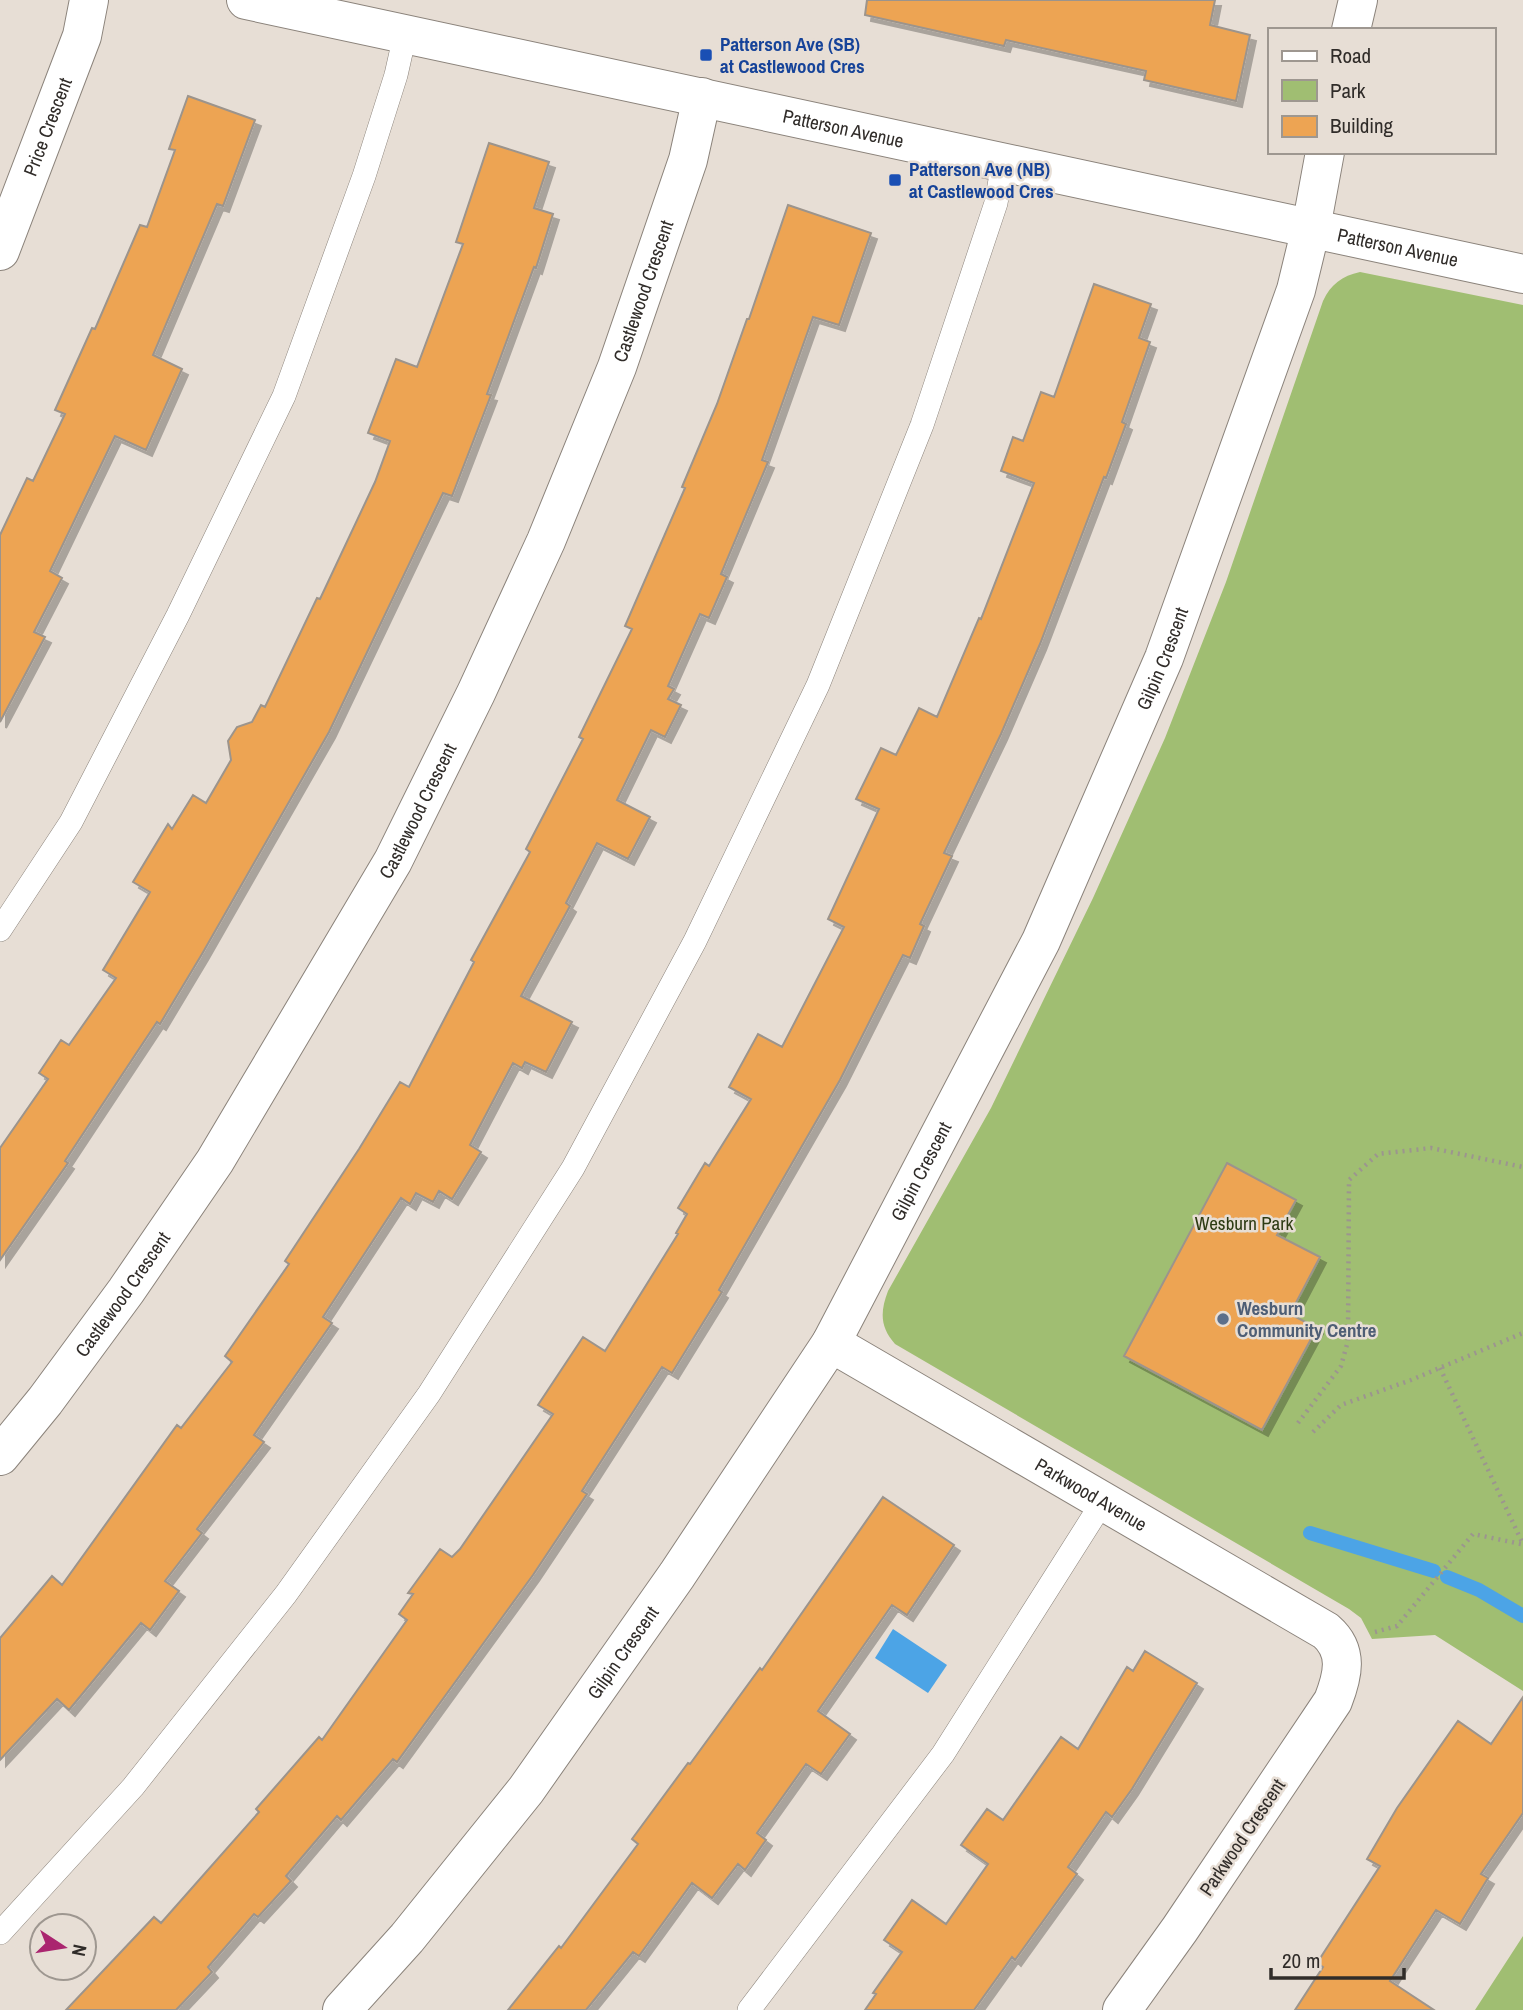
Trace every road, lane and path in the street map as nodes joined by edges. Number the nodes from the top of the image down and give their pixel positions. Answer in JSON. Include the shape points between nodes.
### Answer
{"nodes":[{"id":1,"x":89,"y":0,"type":"edge"},
{"id":2,"x":1358,"y":0,"type":"edge"},
{"id":3,"x":262,"y":2,"type":"edge"},
{"id":4,"x":1351,"y":28,"type":"edge"},
{"id":5,"x":405,"y":35,"type":"junction"},
{"id":6,"x":702,"y":97,"type":"junction"},
{"id":7,"x":1325,"y":154,"type":"edge"},
{"id":8,"x":1003,"y":163,"type":"junction"},
{"id":9,"x":1311,"y":228,"type":"junction"},
{"id":10,"x":0,"y":251,"type":"edge"},
{"id":11,"x":1523,"y":274,"type":"edge"},
{"id":12,"x":0,"y":930,"type":"edge"},
{"id":13,"x":1523,"y":1167,"type":"edge"},
{"id":14,"x":1523,"y":1333,"type":"edge"},
{"id":15,"x":831,"y":1343,"type":"junction"},
{"id":16,"x":1440,"y":1368,"type":"junction"},
{"id":17,"x":1298,"y":1423,"type":"dead end"},
{"id":18,"x":1313,"y":1432,"type":"dead end"},
{"id":19,"x":0,"y":1456,"type":"edge"},
{"id":20,"x":1102,"y":1503,"type":"junction"},
{"id":21,"x":1522,"y":1544,"type":"edge"},
{"id":22,"x":1374,"y":1633,"type":"dead end"},
{"id":23,"x":1342,"y":1656,"type":"joint"},
{"id":24,"x":0,"y":1933,"type":"edge"},
{"id":25,"x":342,"y":2010,"type":"edge"},
{"id":26,"x":749,"y":2010,"type":"edge"},
{"id":27,"x":1122,"y":2010,"type":"edge"}],
"edges":[{"from":1,"to":10,"type":"street","name":"Price Crescent","via":[[82,37]]},
{"from":2,"to":4,"type":"street"},
{"from":3,"to":5,"type":"street","name":"Patterson Avenue"},
{"from":5,"to":6,"type":"street","name":"Patterson Avenue"},
{"from":5,"to":12,"type":"lane","via":[[364,176],[284,396],[71,822]]},
{"from":6,"to":8,"type":"street","name":"Patterson Avenue"},
{"from":6,"to":19,"type":"street","name":"Castlewood Crescent","via":[[688,160],[617,368],[546,541],[393,861],[215,1160],[126,1291]]},
{"from":7,"to":9,"type":"street","name":"Gilpin Crescent"},
{"from":8,"to":9,"type":"street","name":"Patterson Avenue"},
{"from":8,"to":24,"type":"lane","via":[[996,203],[922,425],[818,685],[695,941],[573,1168],[429,1394],[286,1594],[132,1787]]},
{"from":9,"to":11,"type":"street","name":"Patterson Avenue"},
{"from":9,"to":15,"type":"street","name":"Gilpin Crescent","via":[[1296,289],[1159,670],[1041,941]]},
{"from":13,"to":17,"type":"path","via":[[1431,1148],[1378,1154],[1349,1180],[1348,1341],[1341,1366]]},
{"from":14,"to":16,"type":"path"},
{"from":15,"to":20,"type":"street","name":"Parkwood Avenue"},
{"from":15,"to":25,"type":"street","name":"Gilpin Crescent","via":[[526,1790],[407,1938]]},
{"from":16,"to":18,"type":"path","via":[[1341,1405]]},
{"from":16,"to":21,"type":"path"},
{"from":20,"to":23,"type":"street","name":"Parkwood Avenue","via":[[1326,1631]]},
{"from":20,"to":26,"type":"lane","via":[[943,1754]]},
{"from":21,"to":22,"type":"path","via":[[1473,1534],[1397,1626]]},
{"from":23,"to":27,"type":"street","name":"Parkwood Crescent","via":[[1344,1670],[1333,1701]]}]}
